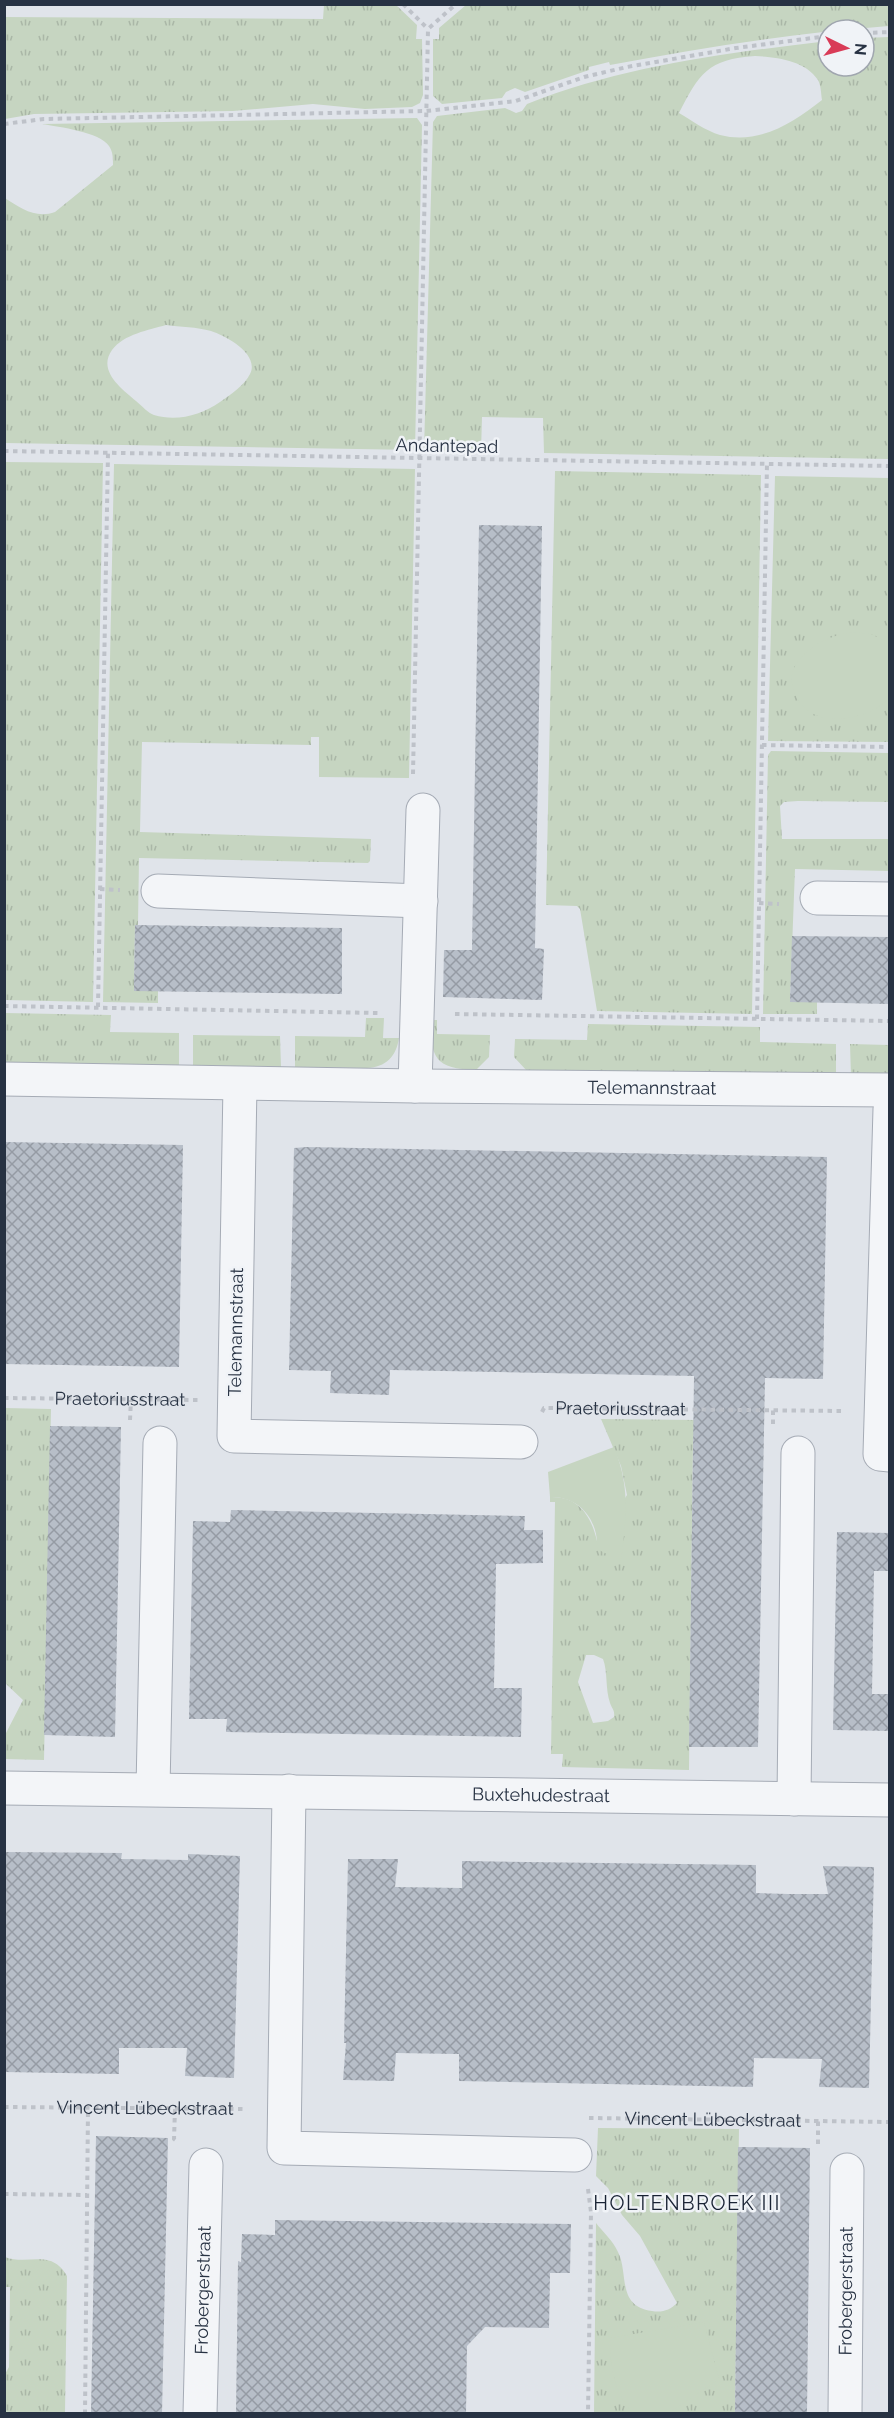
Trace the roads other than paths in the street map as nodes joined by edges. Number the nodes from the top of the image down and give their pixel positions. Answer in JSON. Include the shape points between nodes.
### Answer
{"nodes":[{"id":1,"x":423,"y":810,"type":"road end"},
{"id":2,"x":158,"y":891,"type":"dead end"},
{"id":3,"x":817,"y":898,"type":"dead end"},
{"id":4,"x":890,"y":899,"type":"edge"},
{"id":5,"x":421,"y":901,"type":"junction"},
{"id":6,"x":4,"y":1079,"type":"edge"},
{"id":7,"x":240,"y":1084,"type":"junction"},
{"id":8,"x":415,"y":1086,"type":"junction"},
{"id":9,"x":890,"y":1090,"type":"edge"},
{"id":10,"x":890,"y":1108,"type":"edge"},
{"id":11,"x":521,"y":1442,"type":"road end"},
{"id":12,"x":160,"y":1443,"type":"dead end"},
{"id":13,"x":798,"y":1453,"type":"dead end"},
{"id":14,"x":885,"y":1454,"type":"edge"},
{"id":15,"x":4,"y":1788,"type":"edge"},
{"id":16,"x":153,"y":1789,"type":"junction"},
{"id":17,"x":289,"y":1791,"type":"junction"},
{"id":18,"x":794,"y":1798,"type":"junction"},
{"id":19,"x":890,"y":1800,"type":"edge"},
{"id":20,"x":575,"y":2155,"type":"road end"},
{"id":21,"x":206,"y":2165,"type":"dead end"},
{"id":22,"x":847,"y":2170,"type":"dead end"},
{"id":23,"x":200,"y":2414,"type":"edge"},
{"id":24,"x":845,"y":2414,"type":"edge"}],
"edges":[{"from":1,"to":5,"type":"street"},
{"from":2,"to":5,"type":"street"},
{"from":3,"to":4,"type":"street"},
{"from":5,"to":8,"type":"street"},
{"from":6,"to":7,"type":"street","name":"Telemannstraat"},
{"from":7,"to":8,"type":"street","name":"Telemannstraat"},
{"from":7,"to":11,"type":"street","name":"Telemannstraat","via":[[234,1436]]},
{"from":8,"to":9,"type":"street","name":"Telemannstraat"},
{"from":10,"to":14,"type":"street","via":[[881,1412]]},
{"from":12,"to":16,"type":"street"},
{"from":13,"to":18,"type":"street"},
{"from":15,"to":16,"type":"street","name":"Buxtehudestraat"},
{"from":16,"to":17,"type":"street","name":"Buxtehudestraat"},
{"from":17,"to":18,"type":"street","name":"Buxtehudestraat"},
{"from":17,"to":20,"type":"street","via":[[284,2148]]},
{"from":18,"to":19,"type":"street","name":"Buxtehudestraat"},
{"from":21,"to":23,"type":"street","name":"Frobergerstraat"},
{"from":22,"to":24,"type":"street","name":"Frobergerstraat"}]}
